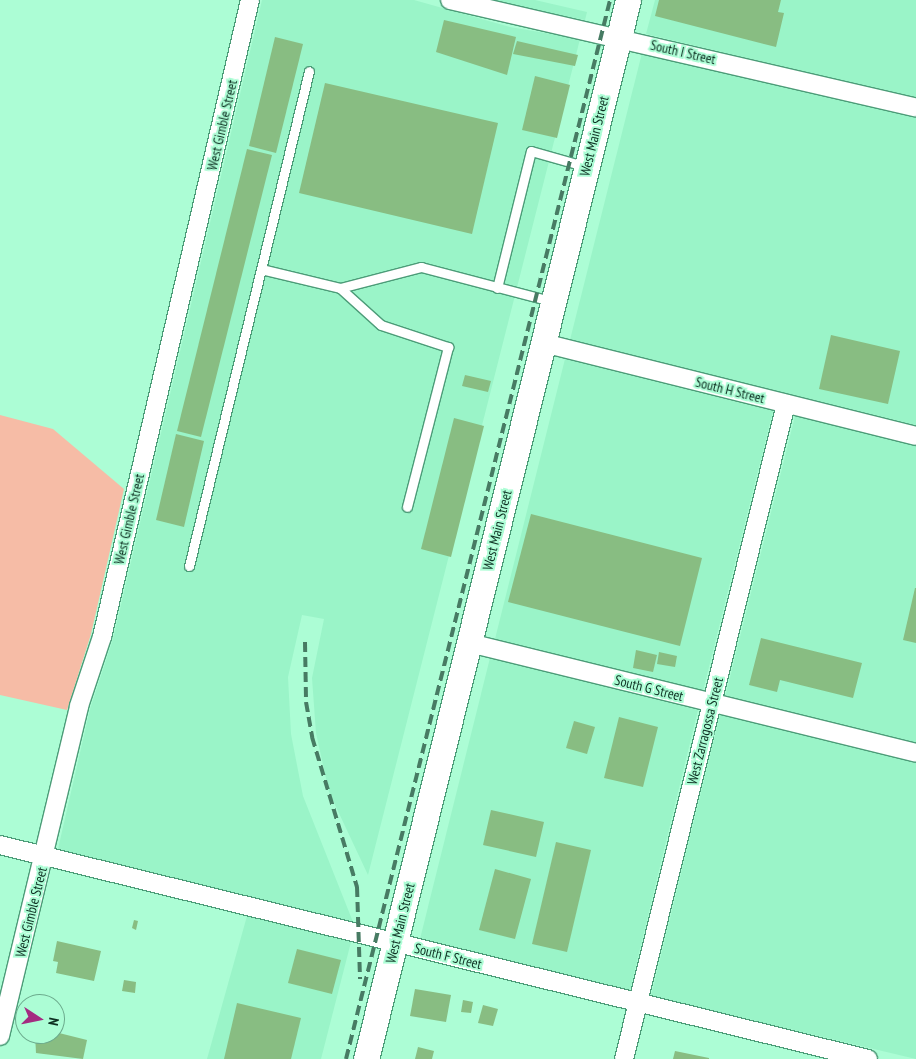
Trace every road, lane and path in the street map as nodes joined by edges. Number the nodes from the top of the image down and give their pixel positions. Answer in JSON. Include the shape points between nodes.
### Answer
{"nodes":[{"id":1,"x":250,"y":0,"type":"edge"},
{"id":2,"x":450,"y":0,"type":"edge"},
{"id":3,"x":628,"y":0,"type":"edge"},
{"id":4,"x":619,"y":37,"type":"junction"},
{"id":5,"x":309,"y":71,"type":"dead end"},
{"id":6,"x":916,"y":108,"type":"edge"},
{"id":7,"x":587,"y":167,"type":"junction"},
{"id":8,"x":261,"y":269,"type":"junction"},
{"id":9,"x":340,"y":288,"type":"junction"},
{"id":10,"x":497,"y":288,"type":"junction"},
{"id":11,"x":554,"y":302,"type":"junction"},
{"id":12,"x":543,"y":343,"type":"junction"},
{"id":13,"x":786,"y":404,"type":"junction"},
{"id":14,"x":916,"y":436,"type":"edge"},
{"id":15,"x":407,"y":507,"type":"dead end"},
{"id":16,"x":189,"y":566,"type":"dead end"},
{"id":17,"x":469,"y":643,"type":"junction"},
{"id":18,"x":712,"y":703,"type":"junction"},
{"id":19,"x":916,"y":754,"type":"edge"},
{"id":20,"x":0,"y":845,"type":"edge"},
{"id":21,"x":44,"y":856,"type":"junction"},
{"id":22,"x":395,"y":942,"type":"junction"},
{"id":23,"x":638,"y":1002,"type":"junction"},
{"id":24,"x":0,"y":1036,"type":"edge"},
{"id":25,"x":366,"y":1059,"type":"edge"},
{"id":26,"x":624,"y":1059,"type":"edge"},
{"id":27,"x":868,"y":1059,"type":"edge"}],
"edges":[{"from":1,"to":21,"type":"street","name":"West Gimble Street","via":[[102,637],[79,706]]},
{"from":2,"to":4,"type":"street","name":"South I Street","via":[[513,18]]},
{"from":3,"to":4,"type":"main road","name":"West Main Street"},
{"from":4,"to":6,"type":"street","name":"South I Street"},
{"from":4,"to":7,"type":"main road","name":"West Main Street"},
{"from":5,"to":8,"type":"lane"},
{"from":7,"to":10,"type":"lane","via":[[531,151]]},
{"from":7,"to":11,"type":"main road","name":"West Main Street"},
{"from":8,"to":9,"type":"lane"},
{"from":8,"to":16,"type":"lane"},
{"from":9,"to":10,"type":"lane","via":[[421,267]]},
{"from":9,"to":15,"type":"lane","via":[[381,324],[448,347]]},
{"from":10,"to":11,"type":"lane"},
{"from":11,"to":12,"type":"main road","name":"West Main Street"},
{"from":12,"to":13,"type":"street","name":"South H Street"},
{"from":12,"to":17,"type":"main road","name":"West Main Street"},
{"from":13,"to":14,"type":"street","name":"South H Street"},
{"from":13,"to":18,"type":"street","name":"West Zarragossa Street"},
{"from":17,"to":18,"type":"street","name":"South G Street"},
{"from":17,"to":22,"type":"main road","name":"West Main Street"},
{"from":18,"to":19,"type":"street","name":"South G Street"},
{"from":18,"to":23,"type":"street","name":"West Zarragossa Street"},
{"from":20,"to":21,"type":"street","name":"South F Street"},
{"from":21,"to":22,"type":"street","name":"South F Street"},
{"from":21,"to":24,"type":"street","name":"West Gimble Street"},
{"from":22,"to":23,"type":"street","name":"South F Street"},
{"from":22,"to":25,"type":"main road","name":"West Main Street"},
{"from":23,"to":26,"type":"street","name":"West Zarragossa Street"},
{"from":23,"to":27,"type":"street","name":"South F Street"}]}
